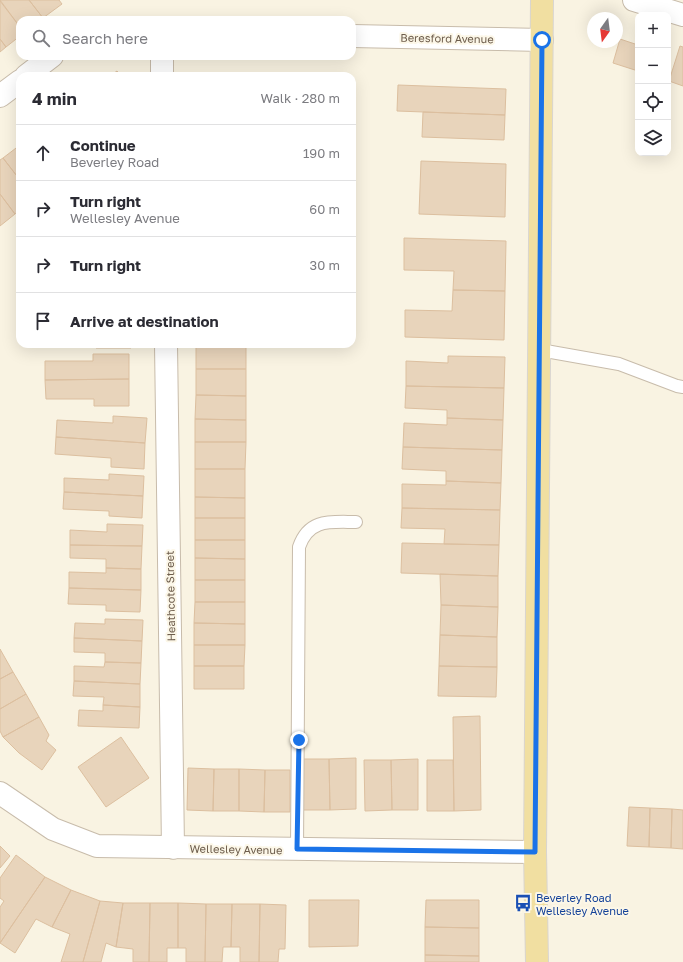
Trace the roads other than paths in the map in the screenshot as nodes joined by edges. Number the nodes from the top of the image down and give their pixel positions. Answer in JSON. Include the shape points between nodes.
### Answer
{"nodes":[{"id":1,"x":542,"y":0,"type":"edge"},
{"id":2,"x":634,"y":0,"type":"edge"},
{"id":3,"x":683,"y":15,"type":"edge"},
{"id":4,"x":356,"y":36,"type":"edge"},
{"id":5,"x":542,"y":40,"type":"junction"},
{"id":6,"x":47,"y":60,"type":"edge"},
{"id":7,"x":162,"y":60,"type":"edge"},
{"id":8,"x":31,"y":72,"type":"edge"},
{"id":9,"x":162,"y":72,"type":"edge"},
{"id":10,"x":16,"y":84,"type":"edge"},
{"id":11,"x":0,"y":96,"type":"edge"},
{"id":12,"x":166,"y":348,"type":"edge"},
{"id":13,"x":540,"y":350,"type":"junction"},
{"id":14,"x":683,"y":387,"type":"edge"},
{"id":15,"x":356,"y":522,"type":"dead end"},
{"id":16,"x":0,"y":793,"type":"edge"},
{"id":17,"x":173,"y":848,"type":"junction"},
{"id":18,"x":297,"y":849,"type":"junction"},
{"id":19,"x":535,"y":852,"type":"junction"},
{"id":20,"x":537,"y":962,"type":"edge"}],
"edges":[{"from":1,"to":5,"type":"main road"},
{"from":2,"to":3,"type":"street"},
{"from":4,"to":5,"type":"street","name":"Beresford Avenue"},
{"from":5,"to":13,"type":"main road"},
{"from":6,"to":8,"type":"street"},
{"from":7,"to":9,"type":"street"},
{"from":10,"to":11,"type":"street"},
{"from":12,"to":17,"type":"street","name":"Heathcote Street"},
{"from":13,"to":14,"type":"lane","via":[[619,364]]},
{"from":13,"to":19,"type":"main road"},
{"from":15,"to":18,"type":"lane","via":[[326,522],[314,526],[302,539],[300,547]]},
{"from":16,"to":17,"type":"street","name":"Wellesley Avenue","via":[[53,829],[97,846]]},
{"from":17,"to":18,"type":"street","name":"Wellesley Avenue"},
{"from":18,"to":19,"type":"street","name":"Wellesley Avenue"},
{"from":19,"to":20,"type":"main road"}]}
